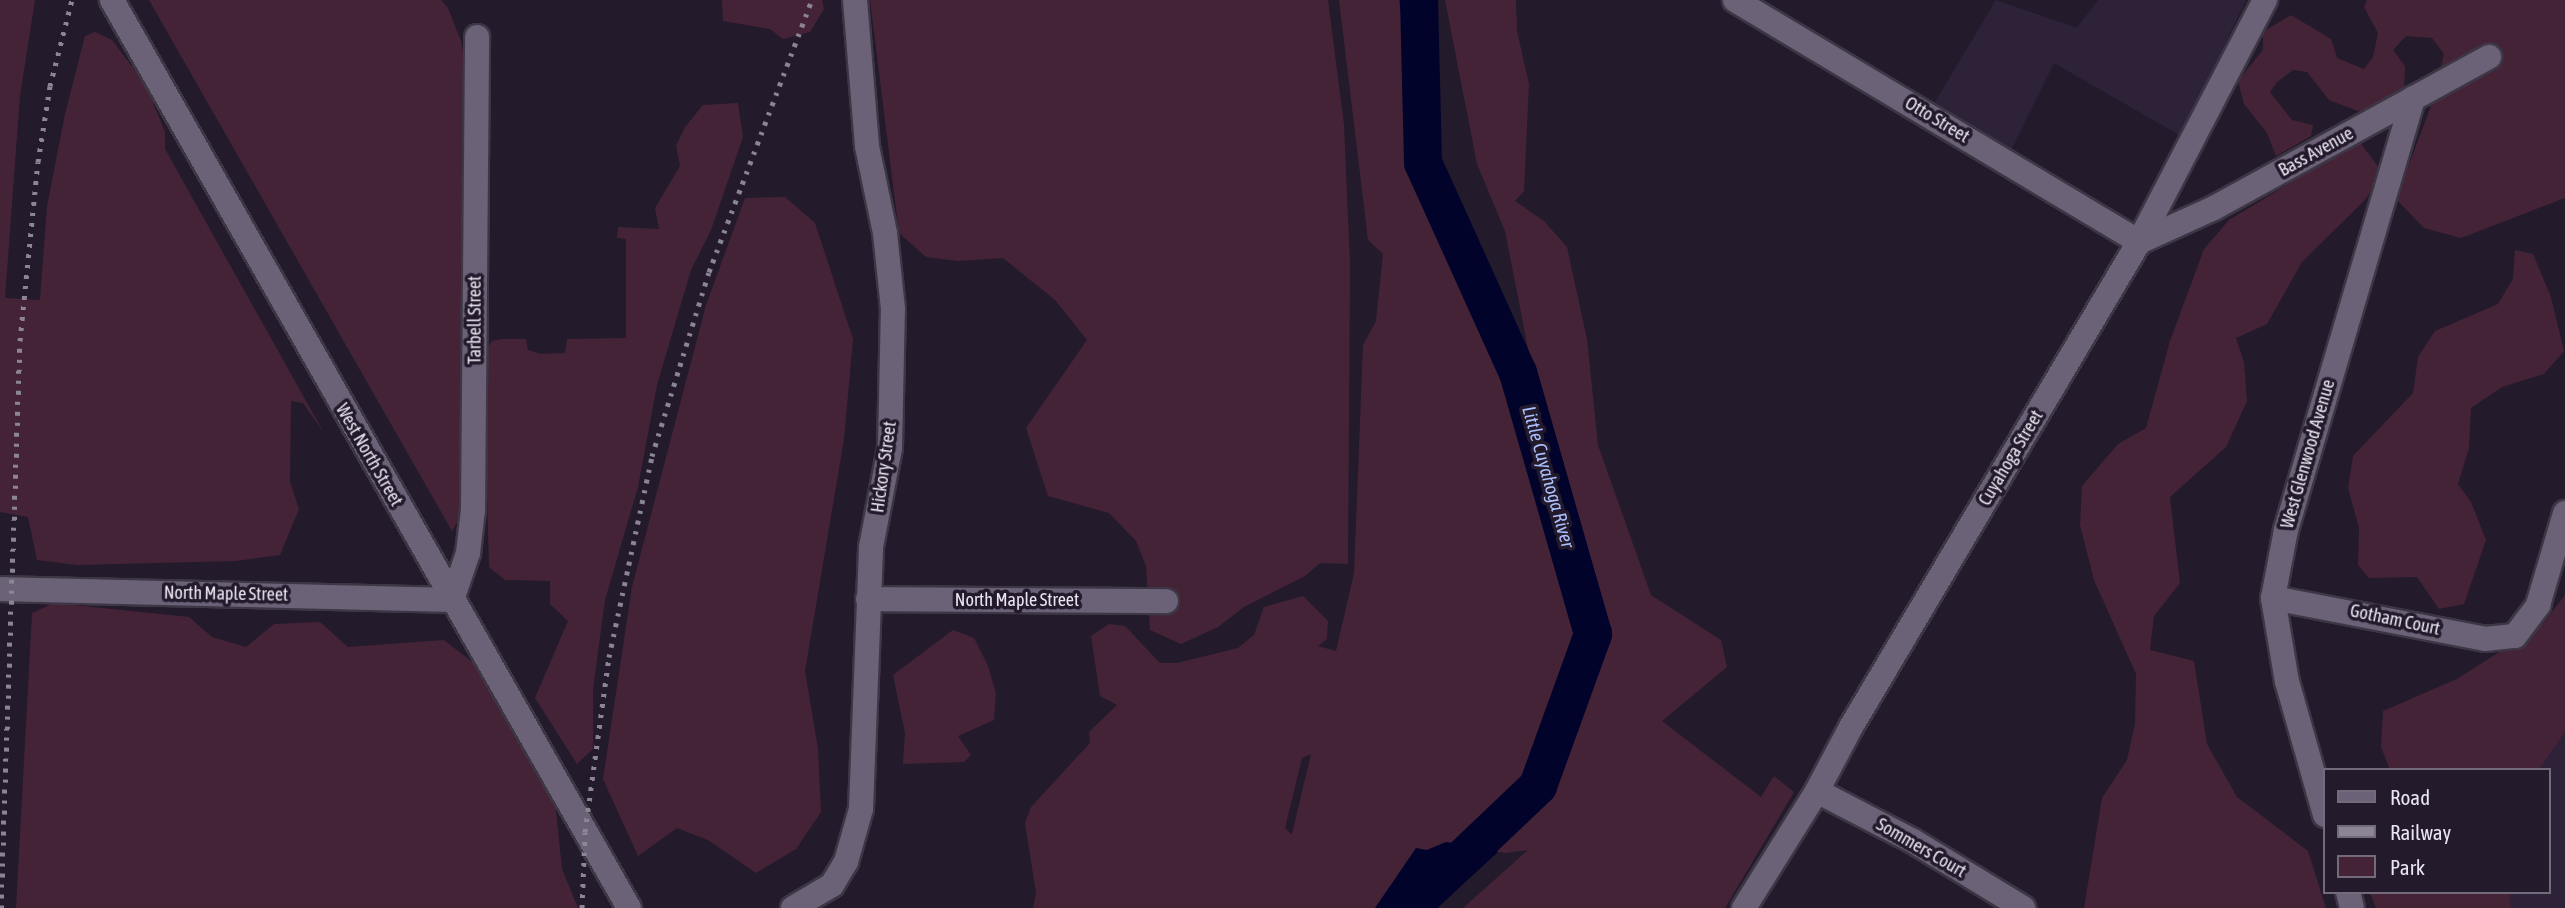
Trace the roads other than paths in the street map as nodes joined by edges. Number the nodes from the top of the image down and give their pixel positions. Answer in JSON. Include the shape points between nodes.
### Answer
{"nodes":[{"id":1,"x":112,"y":0,"type":"edge"},
{"id":2,"x":855,"y":0,"type":"edge"},
{"id":3,"x":1735,"y":0,"type":"edge"},
{"id":4,"x":2265,"y":0,"type":"edge"},
{"id":5,"x":477,"y":37,"type":"dead end"},
{"id":6,"x":2489,"y":57,"type":"dead end"},
{"id":7,"x":2413,"y":98,"type":"junction"},
{"id":8,"x":2139,"y":242,"type":"junction"},
{"id":9,"x":2565,"y":513,"type":"edge"},
{"id":10,"x":0,"y":589,"type":"edge"},
{"id":11,"x":2273,"y":598,"type":"junction"},
{"id":12,"x":868,"y":599,"type":"junction"},
{"id":13,"x":452,"y":600,"type":"junction"},
{"id":14,"x":1166,"y":601,"type":"dead end"},
{"id":15,"x":1817,"y":791,"type":"junction"},
{"id":16,"x":2324,"y":811,"type":"edge"},
{"id":17,"x":629,"y":908,"type":"edge"},
{"id":18,"x":793,"y":908,"type":"edge"},
{"id":19,"x":1744,"y":908,"type":"edge"},
{"id":20,"x":2023,"y":908,"type":"edge"}],
"edges":[{"from":1,"to":13,"type":"street","name":"West North Street"},
{"from":2,"to":12,"type":"street","name":"Hickory Street","via":[[867,146],[885,233],[892,309],[890,447],[871,547]]},
{"from":3,"to":8,"type":"street","name":"Otto Street"},
{"from":4,"to":8,"type":"street","name":"Cuyahoga Street"},
{"from":5,"to":13,"type":"street","name":"Tarbell Street","via":[[473,510],[468,553]]},
{"from":6,"to":7,"type":"street","name":"Bass Avenue"},
{"from":7,"to":8,"type":"street","name":"Bass Avenue","via":[[2214,208]]},
{"from":7,"to":11,"type":"street","name":"West Glenwood Avenue","via":[[2286,530]]},
{"from":8,"to":15,"type":"street","name":"Cuyahoga Street"},
{"from":9,"to":11,"type":"street","name":"Gotham Court","via":[[2538,605],[2515,636],[2485,639]]},
{"from":10,"to":13,"type":"street","name":"North Maple Street"},
{"from":11,"to":16,"type":"street","name":"West Glenwood Avenue","via":[[2287,682]]},
{"from":12,"to":14,"type":"street","name":"North Maple Street"},
{"from":12,"to":18,"type":"street","name":"Hickory Street","via":[[861,809],[846,862],[832,885]]},
{"from":13,"to":17,"type":"street","name":"West North Street"},
{"from":15,"to":19,"type":"street","name":"Cuyahoga Street"},
{"from":15,"to":20,"type":"street","name":"Sommers Court","via":[[1913,841]]}]}
